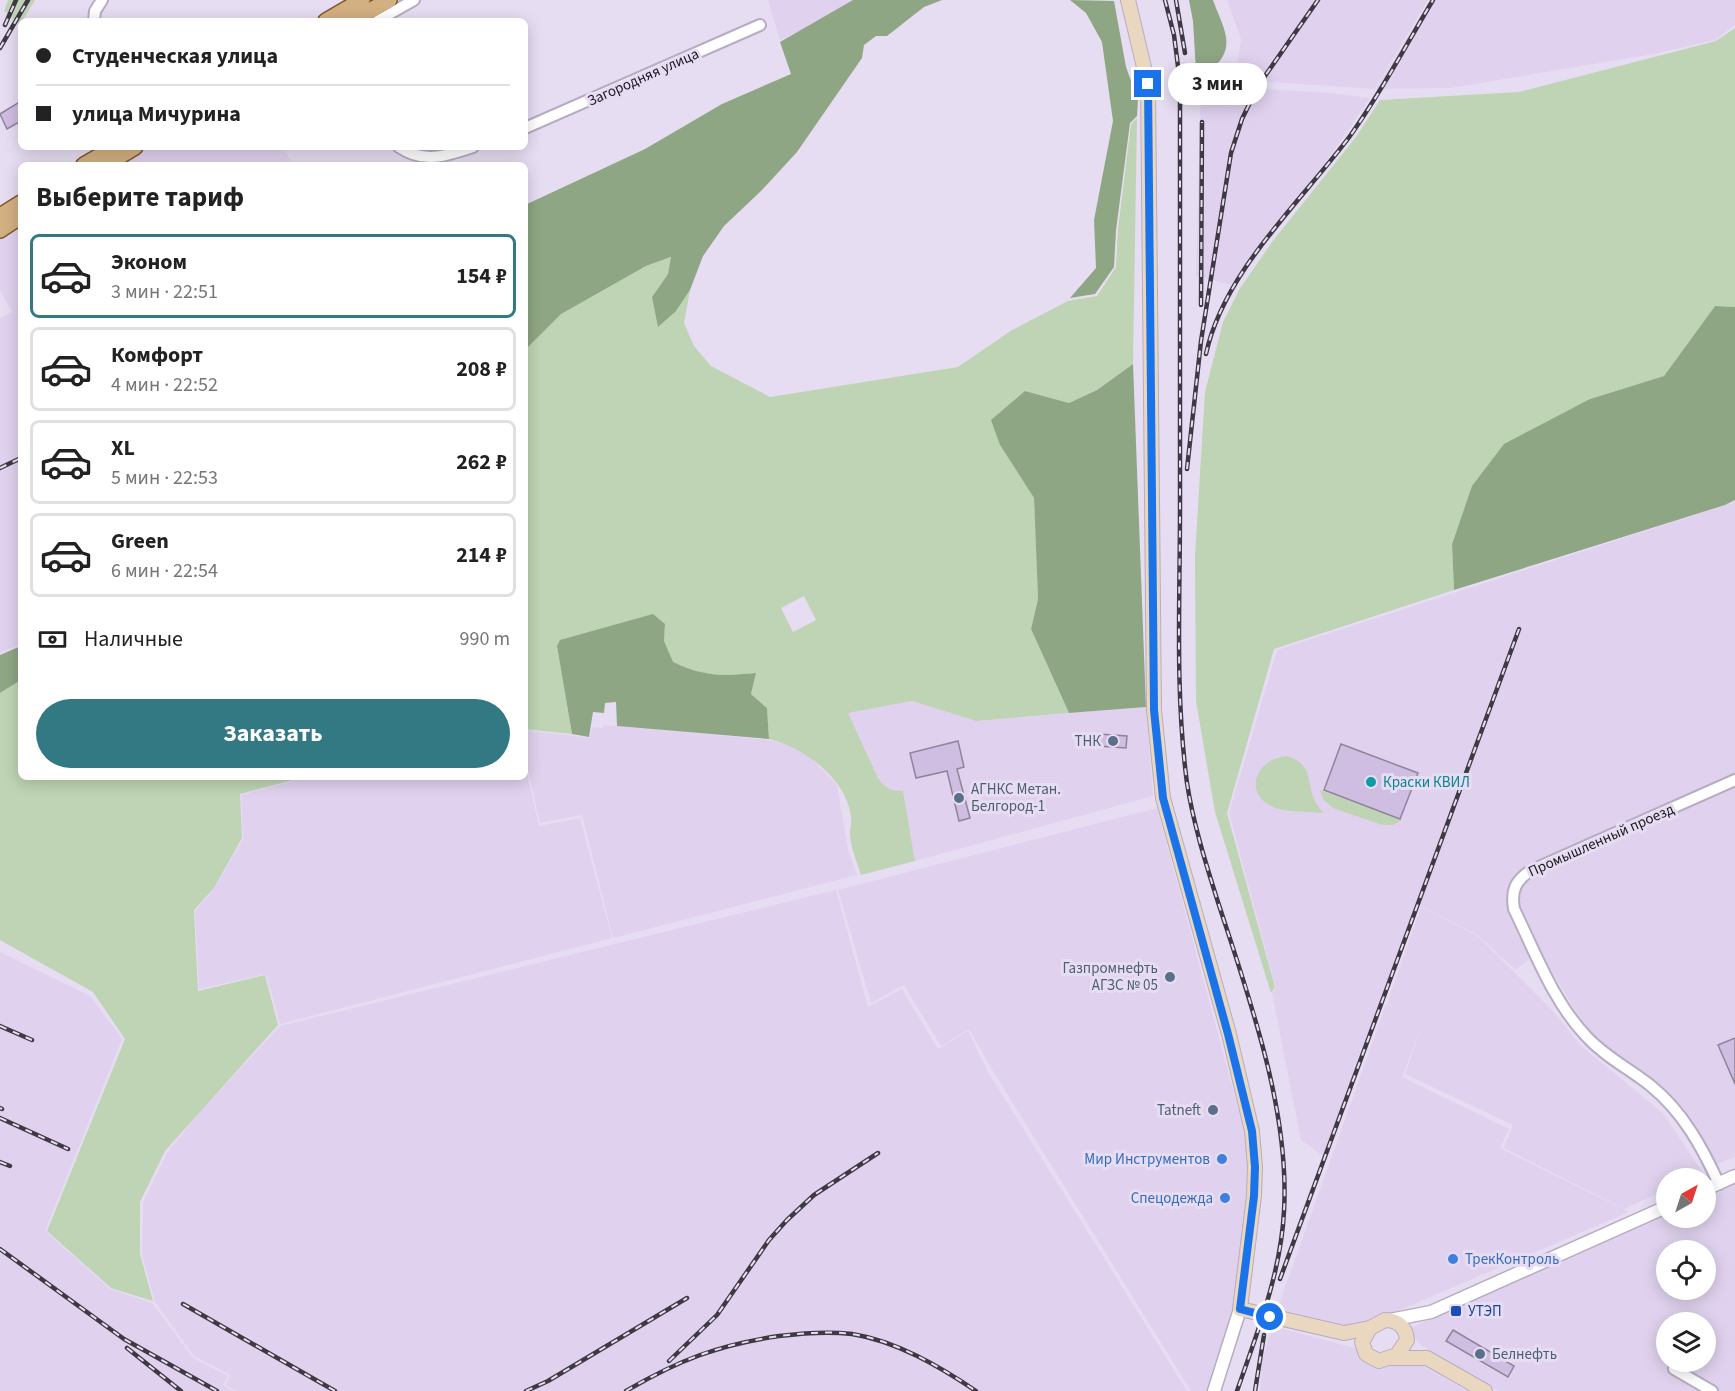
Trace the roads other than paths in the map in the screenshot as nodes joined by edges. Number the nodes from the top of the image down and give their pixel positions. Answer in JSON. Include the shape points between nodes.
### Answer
{"nodes":[{"id":1,"x":102,"y":0,"type":"edge"},
{"id":2,"x":362,"y":0,"type":"edge"},
{"id":3,"x":388,"y":0,"type":"edge"},
{"id":4,"x":414,"y":0,"type":"edge"},
{"id":5,"x":1128,"y":0,"type":"edge"},
{"id":6,"x":94,"y":18,"type":"edge"},
{"id":7,"x":331,"y":18,"type":"edge"},
{"id":8,"x":357,"y":18,"type":"edge"},
{"id":9,"x":381,"y":18,"type":"edge"},
{"id":10,"x":760,"y":25,"type":"dead end"},
{"id":11,"x":528,"y":128,"type":"edge"},
{"id":12,"x":110,"y":150,"type":"edge"},
{"id":13,"x":130,"y":150,"type":"edge"},
{"id":14,"x":404,"y":150,"type":"edge"},
{"id":15,"x":464,"y":150,"type":"edge"},
{"id":16,"x":89,"y":162,"type":"edge"},
{"id":17,"x":110,"y":162,"type":"edge"},
{"id":18,"x":18,"y":205,"type":"edge"},
{"id":19,"x":0,"y":216,"type":"edge"},
{"id":20,"x":18,"y":218,"type":"edge"},
{"id":21,"x":0,"y":230,"type":"edge"},
{"id":22,"x":1735,"y":780,"type":"edge"},
{"id":23,"x":1735,"y":1176,"type":"edge"},
{"id":24,"x":1719,"y":1184,"type":"junction"},
{"id":25,"x":1716,"y":1185,"type":"edge"},
{"id":26,"x":1656,"y":1211,"type":"edge"},
{"id":27,"x":1240,"y":1309,"type":"junction"},
{"id":28,"x":1420,"y":1315,"type":"junction"},
{"id":29,"x":1390,"y":1320,"type":"junction"},
{"id":30,"x":1370,"y":1328,"type":"junction"},
{"id":31,"x":1344,"y":1333,"type":"junction"},
{"id":32,"x":1406,"y":1336,"type":"junction"},
{"id":33,"x":1363,"y":1347,"type":"junction"},
{"id":34,"x":1391,"y":1358,"type":"junction"},
{"id":35,"x":1426,"y":1358,"type":"junction"},
{"id":36,"x":1679,"y":1372,"type":"edge"},
{"id":37,"x":1214,"y":1391,"type":"edge"},
{"id":38,"x":1485,"y":1391,"type":"edge"},
{"id":39,"x":1712,"y":1391,"type":"edge"}],
"edges":[{"from":1,"to":6,"type":"street"},
{"from":2,"to":7,"type":"main road"},
{"from":3,"to":8,"type":"main road"},
{"from":4,"to":9,"type":"street"},
{"from":5,"to":27,"type":"main road","via":[[1148,84],[1157,750],[1163,798],[1252,1131],[1254,1196]]},
{"from":10,"to":11,"type":"street","name":"Загородняя улица"},
{"from":12,"to":16,"type":"main road"},
{"from":13,"to":17,"type":"main road"},
{"from":14,"to":15,"type":"street","via":[[422,157],[443,157]]},
{"from":18,"to":19,"type":"main road"},
{"from":20,"to":21,"type":"main road"},
{"from":22,"to":24,"type":"street","name":"Промышленный проезд","via":[[1530,871],[1515,885],[1512,897],[1547,979],[1572,1017],[1598,1048],[1652,1086],[1674,1108],[1693,1134]]},
{"from":23,"to":24,"type":"street"},
{"from":24,"to":25,"type":"street"},
{"from":26,"to":28,"type":"street"},
{"from":27,"to":31,"type":"main road"},
{"from":27,"to":37,"type":"street"},
{"from":28,"to":29,"type":"street"},
{"from":28,"to":32,"type":"street"},
{"from":29,"to":30,"type":"main road"},
{"from":29,"to":32,"type":"main road","via":[[1400,1324]]},
{"from":30,"to":31,"type":"main road"},
{"from":30,"to":33,"type":"main road","via":[[1363,1337]]},
{"from":31,"to":33,"type":"main road"},
{"from":32,"to":34,"type":"main road","via":[[1404,1348]]},
{"from":32,"to":35,"type":"main road"},
{"from":33,"to":34,"type":"main road","via":[[1374,1359]]},
{"from":34,"to":35,"type":"main road"},
{"from":35,"to":38,"type":"main road"},
{"from":36,"to":39,"type":"street"}]}
